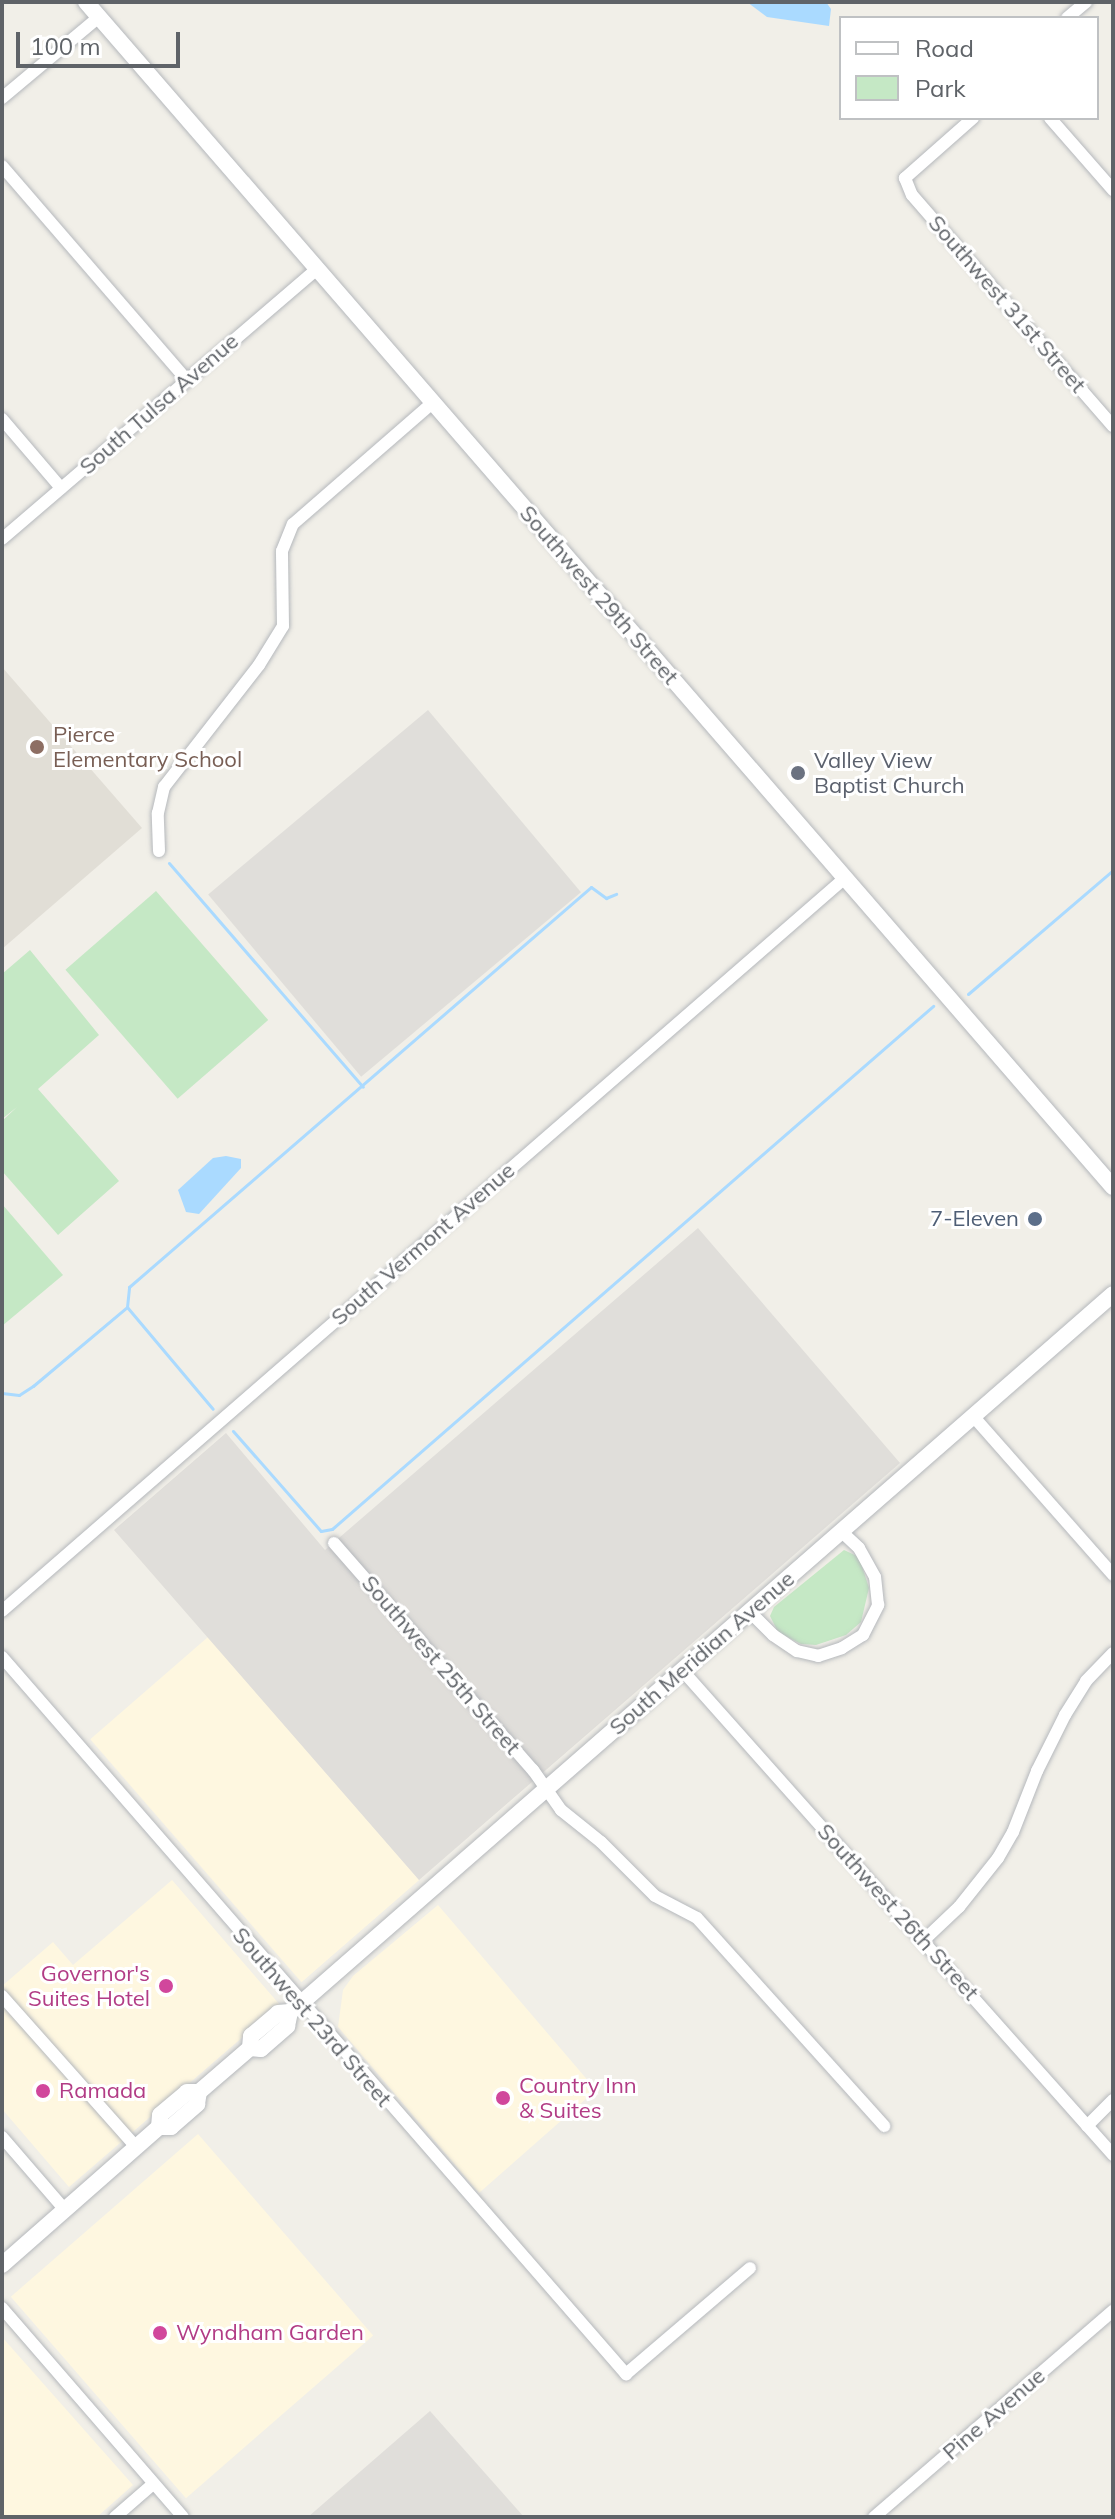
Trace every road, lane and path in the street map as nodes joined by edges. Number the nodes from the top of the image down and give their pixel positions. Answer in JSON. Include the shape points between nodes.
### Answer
{"nodes":[{"id":1,"x":86,"y":2,"type":"edge"},
{"id":2,"x":1086,"y":2,"type":"edge"},
{"id":3,"x":1069,"y":16,"type":"edge"},
{"id":4,"x":99,"y":17,"type":"junction"},
{"id":5,"x":2,"y":98,"type":"edge"},
{"id":6,"x":971,"y":120,"type":"edge"},
{"id":7,"x":1052,"y":120,"type":"edge"},
{"id":8,"x":2,"y":166,"type":"edge"},
{"id":9,"x":1113,"y":190,"type":"edge"},
{"id":10,"x":317,"y":269,"type":"junction"},
{"id":11,"x":186,"y":379,"type":"junction"},
{"id":12,"x":432,"y":403,"type":"junction"},
{"id":13,"x":2,"y":419,"type":"edge"},
{"id":14,"x":1113,"y":426,"type":"edge"},
{"id":15,"x":61,"y":488,"type":"junction"},
{"id":16,"x":2,"y":539,"type":"edge"},
{"id":17,"x":159,"y":851,"type":"dead end"},
{"id":18,"x":845,"y":878,"type":"junction"},
{"id":19,"x":1113,"y":1187,"type":"edge"},
{"id":20,"x":1113,"y":1294,"type":"edge"},
{"id":21,"x":973,"y":1416,"type":"junction"},
{"id":22,"x":841,"y":1531,"type":"junction"},
{"id":23,"x":334,"y":1543,"type":"dead end"},
{"id":24,"x":1113,"y":1575,"type":"edge"},
{"id":25,"x":2,"y":1611,"type":"edge"},
{"id":26,"x":749,"y":1611,"type":"junction"},
{"id":27,"x":1113,"y":1653,"type":"edge"},
{"id":28,"x":2,"y":1657,"type":"edge"},
{"id":29,"x":682,"y":1670,"type":"junction"},
{"id":30,"x":547,"y":1789,"type":"junction"},
{"id":31,"x":923,"y":1941,"type":"junction"},
{"id":32,"x":2,"y":1996,"type":"edge"},
{"id":33,"x":295,"y":2008,"type":"junction"},
{"id":34,"x":1113,"y":2100,"type":"edge"},
{"id":35,"x":884,"y":2126,"type":"dead end"},
{"id":36,"x":1087,"y":2126,"type":"junction"},
{"id":37,"x":2,"y":2137,"type":"edge"},
{"id":38,"x":136,"y":2147,"type":"junction"},
{"id":39,"x":1113,"y":2155,"type":"edge"},
{"id":40,"x":65,"y":2210,"type":"junction"},
{"id":41,"x":2,"y":2265,"type":"edge"},
{"id":42,"x":750,"y":2268,"type":"dead end"},
{"id":43,"x":2,"y":2308,"type":"edge"},
{"id":44,"x":1113,"y":2311,"type":"edge"},
{"id":45,"x":153,"y":2484,"type":"junction"},
{"id":46,"x":115,"y":2517,"type":"edge"},
{"id":47,"x":183,"y":2517,"type":"edge"},
{"id":48,"x":874,"y":2517,"type":"edge"}],
"edges":[{"from":1,"to":4,"type":"main road","name":"Southwest 29th Street"},
{"from":2,"to":3,"type":"street"},
{"from":4,"to":5,"type":"street"},
{"from":4,"to":10,"type":"main road","name":"Southwest 29th Street"},
{"from":6,"to":14,"type":"street","name":"Southwest 31st Street","via":[[905,178],[912,195]]},
{"from":7,"to":9,"type":"street"},
{"from":8,"to":11,"type":"street"},
{"from":10,"to":11,"type":"street","name":"South Tulsa Avenue"},
{"from":10,"to":12,"type":"main road","name":"Southwest 29th Street"},
{"from":11,"to":15,"type":"street","name":"South Tulsa Avenue"},
{"from":12,"to":17,"type":"street","via":[[293,524],[282,551],[285,614],[279,634],[164,787],[153,836]]},
{"from":12,"to":18,"type":"main road","name":"Southwest 29th Street"},
{"from":13,"to":15,"type":"street"},
{"from":15,"to":16,"type":"street","name":"South Tulsa Avenue"},
{"from":18,"to":19,"type":"main road","name":"Southwest 29th Street"},
{"from":18,"to":25,"type":"street","name":"South Vermont Avenue"},
{"from":20,"to":21,"type":"main road","name":"South Meridian Avenue"},
{"from":21,"to":22,"type":"main road","name":"South Meridian Avenue"},
{"from":21,"to":24,"type":"street"},
{"from":22,"to":26,"type":"main road","name":"South Meridian Avenue"},
{"from":22,"to":26,"type":"street","via":[[859,1548],[875,1577],[878,1605],[863,1635],[818,1656],[797,1651]]},
{"from":23,"to":30,"type":"street","name":"Southwest 25th Street"},
{"from":26,"to":29,"type":"main road","name":"South Meridian Avenue"},
{"from":27,"to":31,"type":"street","via":[[1086,1681],[1065,1715],[998,1858]]},
{"from":28,"to":33,"type":"street","name":"Southwest 23rd Street"},
{"from":29,"to":30,"type":"main road","name":"South Meridian Avenue"},
{"from":29,"to":31,"type":"street","name":"Southwest 26th Street"},
{"from":30,"to":33,"type":"main road","name":"South Meridian Avenue"},
{"from":30,"to":35,"type":"street","name":"Southwest 25th Street","via":[[561,1810],[637,1881],[697,1918]]},
{"from":31,"to":36,"type":"street","name":"Southwest 26th Street"},
{"from":32,"to":38,"type":"street"},
{"from":33,"to":38,"type":"main road","name":"South Meridian Avenue","via":[[287,2026],[261,2049],[250,2048],[199,2092],[197,2104],[171,2127],[159,2127]]},
{"from":33,"to":42,"type":"street","name":"Southwest 23rd Street","via":[[626,2374]]},
{"from":34,"to":36,"type":"street"},
{"from":36,"to":39,"type":"street","name":"Southwest 26th Street"},
{"from":37,"to":40,"type":"street"},
{"from":38,"to":40,"type":"main road","name":"South Meridian Avenue"},
{"from":40,"to":41,"type":"main road","name":"South Meridian Avenue"},
{"from":43,"to":45,"type":"street"},
{"from":44,"to":48,"type":"street","name":"Pine Avenue"},
{"from":45,"to":46,"type":"street"},
{"from":45,"to":47,"type":"street"}]}
